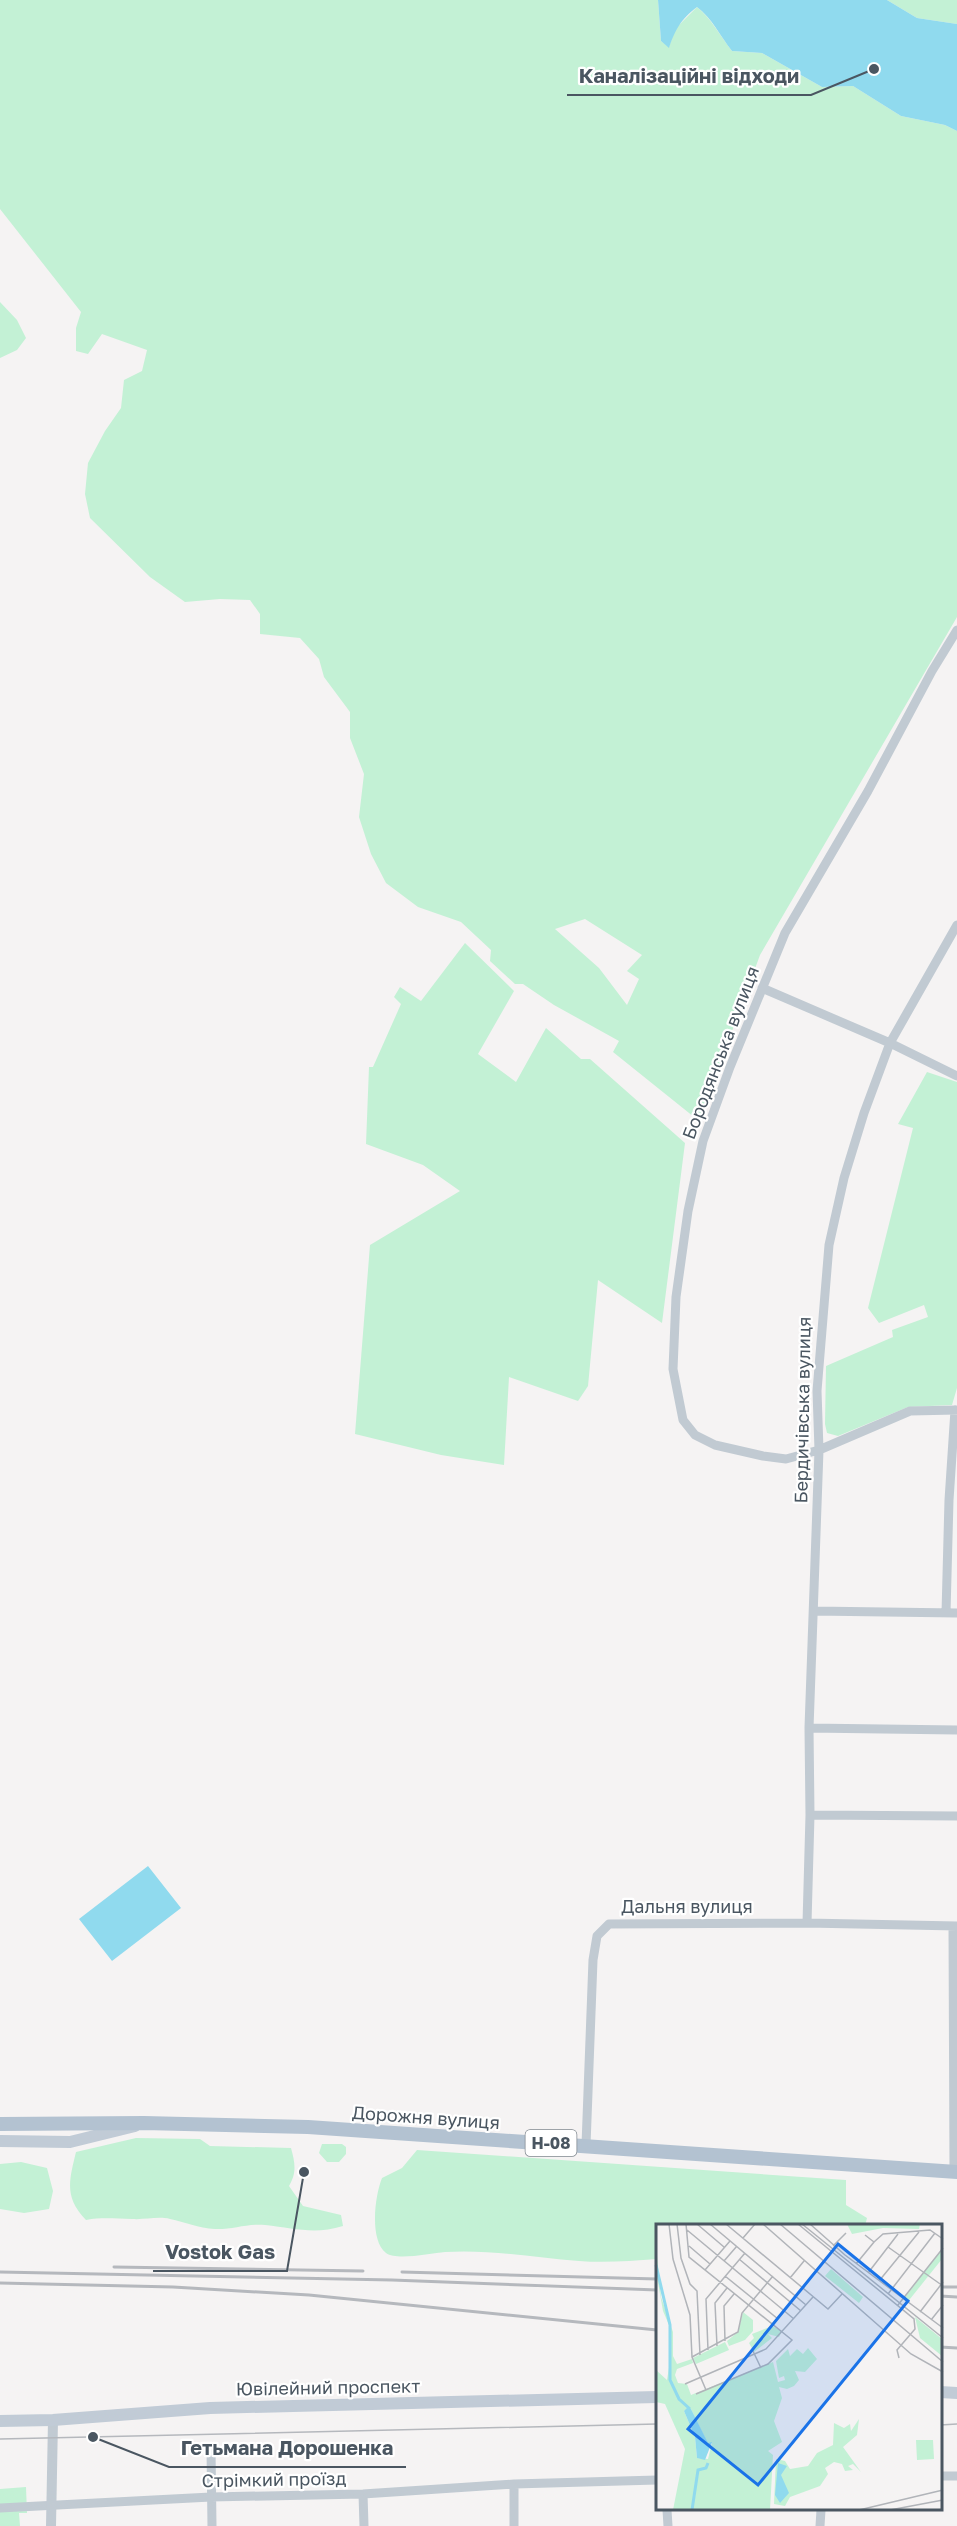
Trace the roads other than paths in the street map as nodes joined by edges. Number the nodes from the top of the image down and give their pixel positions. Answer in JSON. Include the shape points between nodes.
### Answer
{"nodes":[{"id":1,"x":957,"y":630,"type":"edge"},
{"id":2,"x":957,"y":925,"type":"edge"},
{"id":3,"x":762,"y":988,"type":"junction"},
{"id":4,"x":890,"y":1043,"type":"junction"},
{"id":5,"x":957,"y":1076,"type":"edge"},
{"id":6,"x":956,"y":1410,"type":"edge"},
{"id":7,"x":819,"y":1450,"type":"junction"},
{"id":8,"x":953,"y":1500,"type":"edge"},
{"id":9,"x":813,"y":1611,"type":"junction"},
{"id":10,"x":946,"y":1613,"type":"junction"},
{"id":11,"x":957,"y":1613,"type":"edge"},
{"id":12,"x":809,"y":1728,"type":"junction"},
{"id":13,"x":957,"y":1730,"type":"edge"},
{"id":14,"x":810,"y":1815,"type":"junction"},
{"id":15,"x":957,"y":1816,"type":"edge"},
{"id":16,"x":807,"y":1923,"type":"junction"},
{"id":17,"x":955,"y":1926,"type":"edge"},
{"id":18,"x":144,"y":2123,"type":"junction"},
{"id":19,"x":0,"y":2124,"type":"edge"},
{"id":20,"x":0,"y":2141,"type":"edge"},
{"id":21,"x":586,"y":2145,"type":"junction"},
{"id":22,"x":955,"y":2172,"type":"edge"},
{"id":23,"x":942,"y":2392,"type":"edge"},
{"id":24,"x":957,"y":2393,"type":"edge"},
{"id":25,"x":656,"y":2397,"type":"edge"},
{"id":26,"x":53,"y":2420,"type":"junction"},
{"id":27,"x":0,"y":2421,"type":"edge"},
{"id":28,"x":211,"y":2449,"type":"dead end"},
{"id":29,"x":656,"y":2480,"type":"edge"},
{"id":30,"x":514,"y":2484,"type":"junction"},
{"id":31,"x":363,"y":2494,"type":"junction"},
{"id":32,"x":212,"y":2497,"type":"junction"},
{"id":33,"x":50,"y":2506,"type":"junction"},
{"id":34,"x":0,"y":2508,"type":"edge"},
{"id":35,"x":667,"y":2511,"type":"edge"},
{"id":36,"x":821,"y":2511,"type":"edge"},
{"id":37,"x":51,"y":2526,"type":"edge"},
{"id":38,"x":212,"y":2526,"type":"edge"},
{"id":39,"x":364,"y":2526,"type":"edge"},
{"id":40,"x":514,"y":2526,"type":"edge"},
{"id":41,"x":668,"y":2526,"type":"edge"},
{"id":42,"x":820,"y":2526,"type":"edge"}],
"edges":[{"from":1,"to":3,"type":"street","name":"Бородянська вулиця","via":[[785,933]]},
{"from":2,"to":4,"type":"street","name":"Бердичівська вулиця"},
{"from":3,"to":4,"type":"street"},
{"from":3,"to":7,"type":"street","name":"Бородянська вулиця","via":[[703,1141],[676,1297],[673,1369],[683,1420],[707,1442],[786,1459]]},
{"from":4,"to":5,"type":"street"},
{"from":4,"to":7,"type":"street","name":"Бердичівська вулиця","via":[[844,1178],[829,1245],[816,1390]]},
{"from":6,"to":7,"type":"street","name":"Бородянська вулиця","via":[[910,1410]]},
{"from":6,"to":8,"type":"street"},
{"from":7,"to":9,"type":"street","name":"Бердичівська вулиця"},
{"from":8,"to":10,"type":"street"},
{"from":9,"to":10,"type":"street"},
{"from":9,"to":12,"type":"street","name":"Бердичівська вулиця"},
{"from":10,"to":11,"type":"street"},
{"from":12,"to":13,"type":"street"},
{"from":12,"to":14,"type":"street","name":"Бердичівська вулиця"},
{"from":14,"to":15,"type":"street"},
{"from":14,"to":16,"type":"street","name":"Бердичівська вулиця"},
{"from":16,"to":17,"type":"street","name":"Дальня вулиця"},
{"from":16,"to":21,"type":"street","name":"Дальня вулиця","via":[[609,1924],[602,1929],[593,1960]]},
{"from":17,"to":22,"type":"street"},
{"from":18,"to":19,"type":"main road","name":"Дорожня вулиця","number":"Н-08"},
{"from":18,"to":20,"type":"main road","via":[[70,2142]]},
{"from":18,"to":21,"type":"main road","name":"Дорожня вулиця","number":"Н-08","via":[[309,2127]]},
{"from":21,"to":22,"type":"main road","name":"Дорожня вулиця","number":"Н-08"},
{"from":23,"to":24,"type":"main road"},
{"from":25,"to":26,"type":"main road","name":"Ювілейний проспект","via":[[210,2408]]},
{"from":26,"to":27,"type":"main road","name":"Ювілейний проспект"},
{"from":26,"to":33,"type":"street"},
{"from":28,"to":32,"type":"street"},
{"from":29,"to":30,"type":"street","name":"Стрімкий проїзд"},
{"from":30,"to":31,"type":"street","name":"Стрімкий проїзд"},
{"from":30,"to":40,"type":"street"},
{"from":31,"to":32,"type":"street","name":"Стрімкий проїзд"},
{"from":31,"to":39,"type":"street"},
{"from":32,"to":33,"type":"street","name":"Стрімкий проїзд"},
{"from":32,"to":38,"type":"street"},
{"from":33,"to":34,"type":"street","name":"Стрімкий проїзд"},
{"from":33,"to":37,"type":"street"},
{"from":35,"to":41,"type":"street"},
{"from":36,"to":42,"type":"street"}]}
